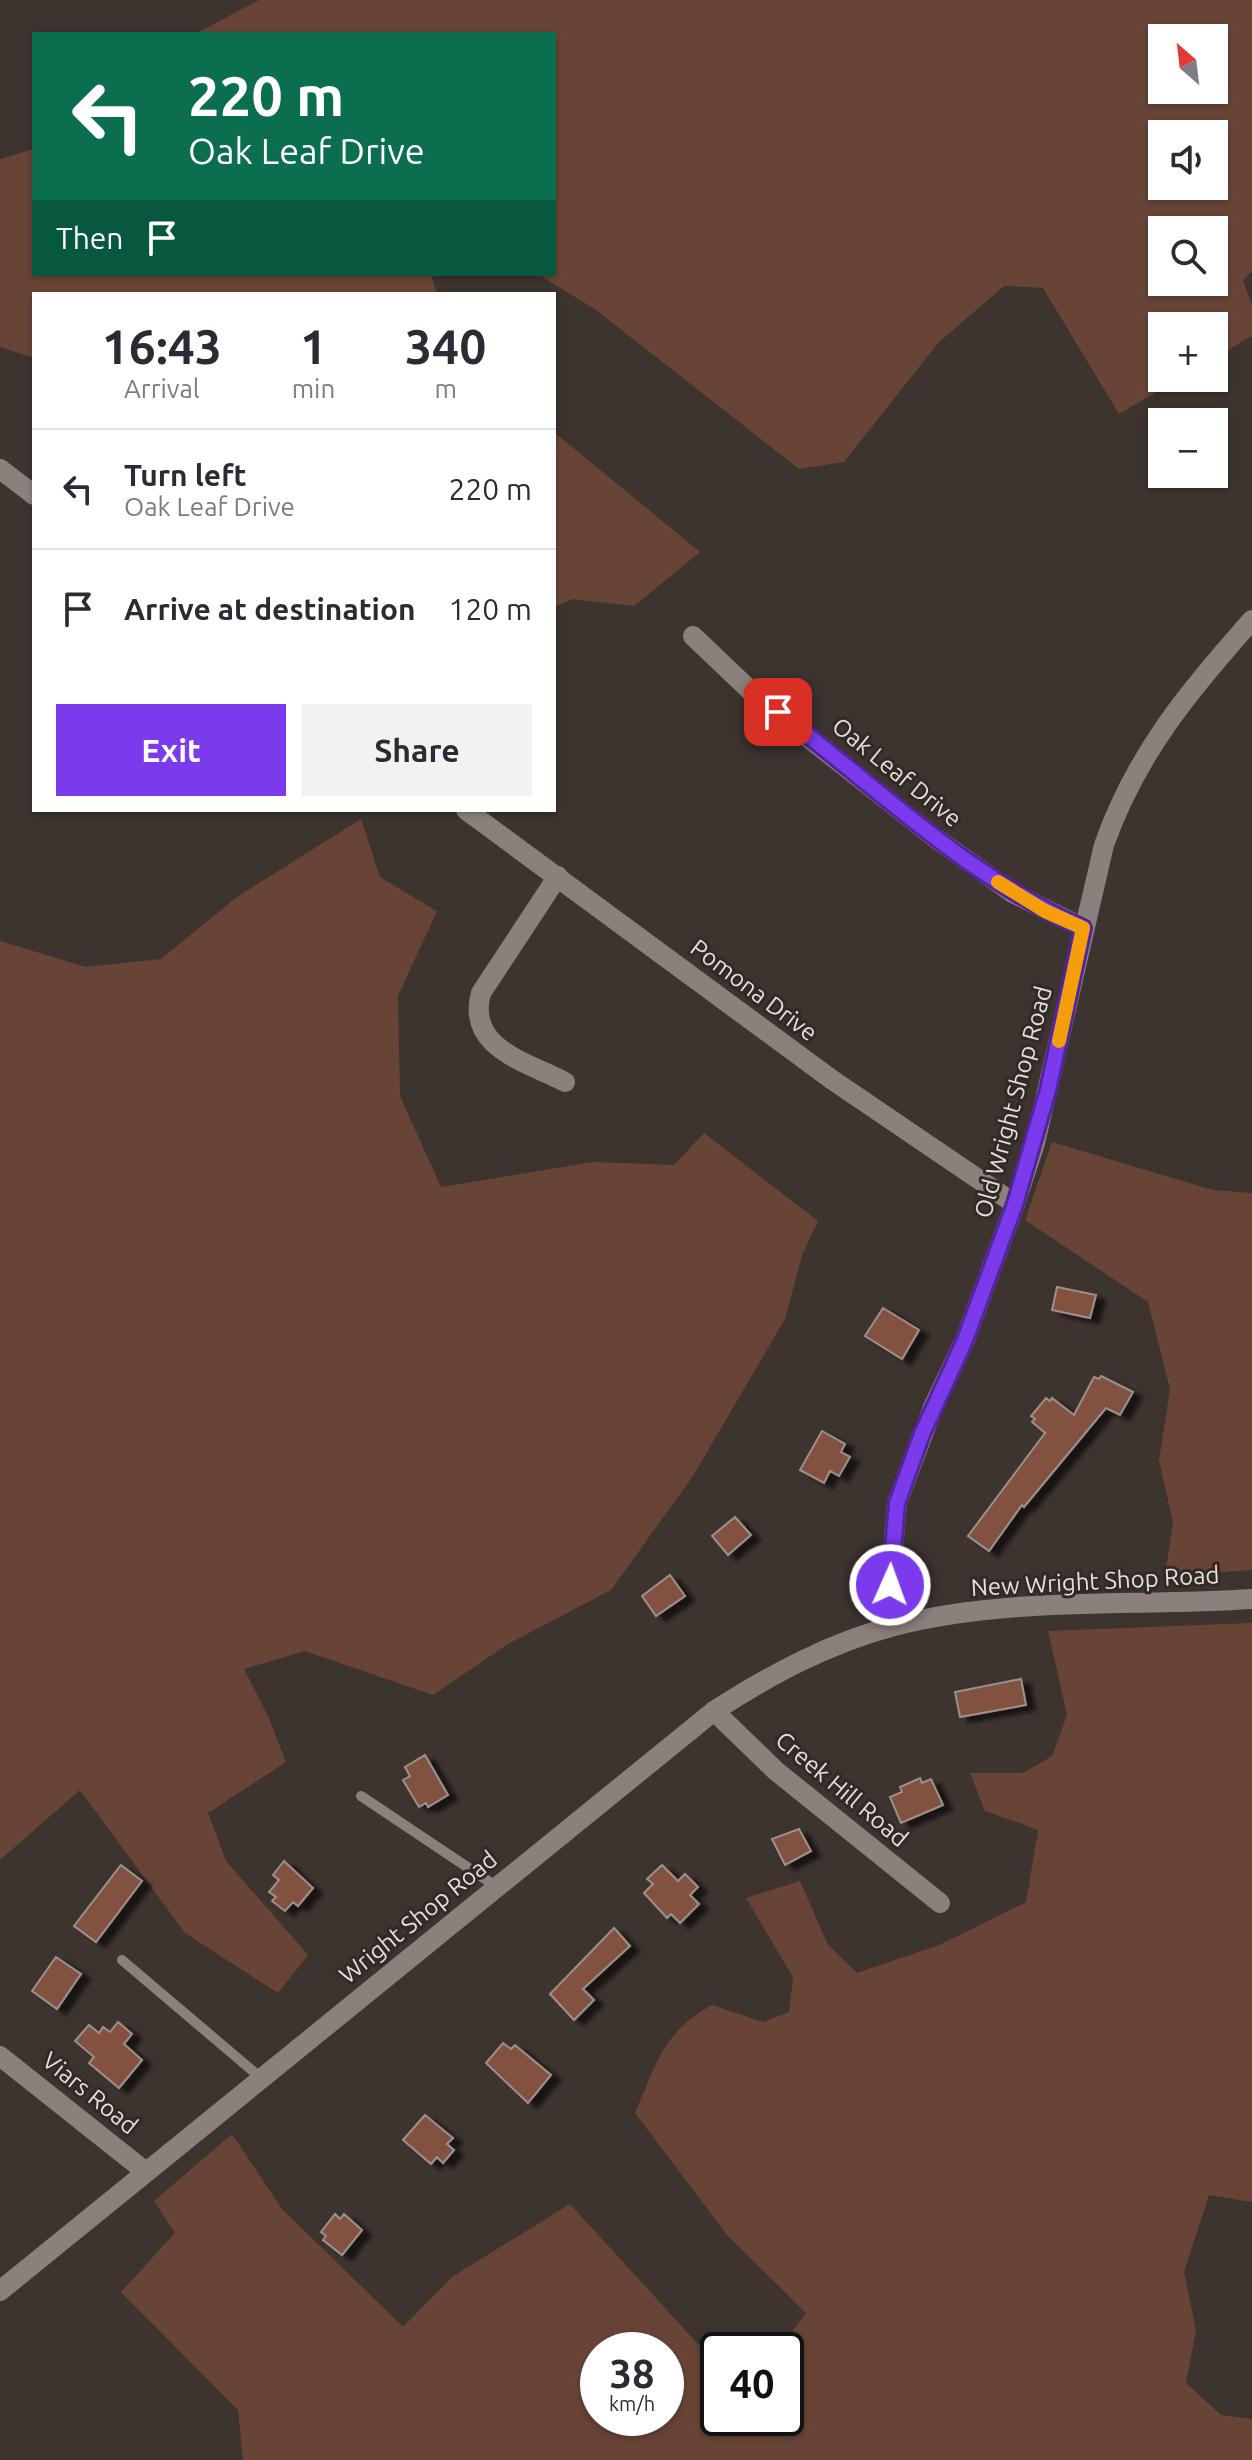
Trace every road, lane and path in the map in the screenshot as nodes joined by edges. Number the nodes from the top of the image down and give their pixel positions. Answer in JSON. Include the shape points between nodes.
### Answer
{"nodes":[{"id":1,"x":0,"y":469,"type":"edge"},
{"id":2,"x":32,"y":493,"type":"edge"},
{"id":3,"x":1252,"y":620,"type":"edge"},
{"id":4,"x":693,"y":636,"type":"dead end"},
{"id":5,"x":469,"y":812,"type":"edge"},
{"id":6,"x":558,"y":876,"type":"junction"},
{"id":7,"x":1083,"y":928,"type":"junction"},
{"id":8,"x":565,"y":1082,"type":"dead end"},
{"id":9,"x":1015,"y":1204,"type":"junction"},
{"id":10,"x":1252,"y":1599,"type":"edge"},
{"id":11,"x":894,"y":1626,"type":"junction"},
{"id":12,"x":714,"y":1711,"type":"junction"},
{"id":13,"x":361,"y":1796,"type":"dead end"},
{"id":14,"x":497,"y":1887,"type":"junction"},
{"id":15,"x":940,"y":1903,"type":"dead end"},
{"id":16,"x":122,"y":1960,"type":"dead end"},
{"id":17,"x":0,"y":2056,"type":"edge"},
{"id":18,"x":261,"y":2078,"type":"junction"},
{"id":19,"x":146,"y":2172,"type":"junction"},
{"id":20,"x":0,"y":2291,"type":"edge"}],
"edges":[{"from":1,"to":2,"type":"street"},
{"from":3,"to":7,"type":"street","name":"Old Wright Shop Road","via":[[1140,761],[1104,845]]},
{"from":4,"to":7,"type":"street","name":"Oak Leaf Drive","via":[[757,697],[934,837],[1013,893]]},
{"from":5,"to":6,"type":"street","name":"Pomona Drive"},
{"from":6,"to":8,"type":"street","via":[[481,993],[476,1012],[480,1029],[493,1044]]},
{"from":6,"to":9,"type":"street","name":"Pomona Drive","via":[[831,1079]]},
{"from":7,"to":9,"type":"street","name":"Old Wright Shop Road","via":[[1057,1052]]},
{"from":9,"to":11,"type":"street","name":"Old Wright Shop Road","via":[[897,1503],[890,1585]]},
{"from":10,"to":11,"type":"street","name":"New Wright Shop Road","via":[[979,1612]]},
{"from":11,"to":12,"type":"street","name":"Wright Shop Road","via":[[804,1659]]},
{"from":12,"to":14,"type":"street","name":"Wright Shop Road"},
{"from":12,"to":15,"type":"street","name":"Creek Hill Road","via":[[776,1771]]},
{"from":13,"to":14,"type":"lane"},
{"from":14,"to":18,"type":"street","name":"Wright Shop Road"},
{"from":16,"to":18,"type":"lane"},
{"from":17,"to":19,"type":"street","name":"Viars Road"},
{"from":18,"to":19,"type":"street","name":"Wright Shop Road"},
{"from":19,"to":20,"type":"street","name":"Wright Shop Road"}]}
